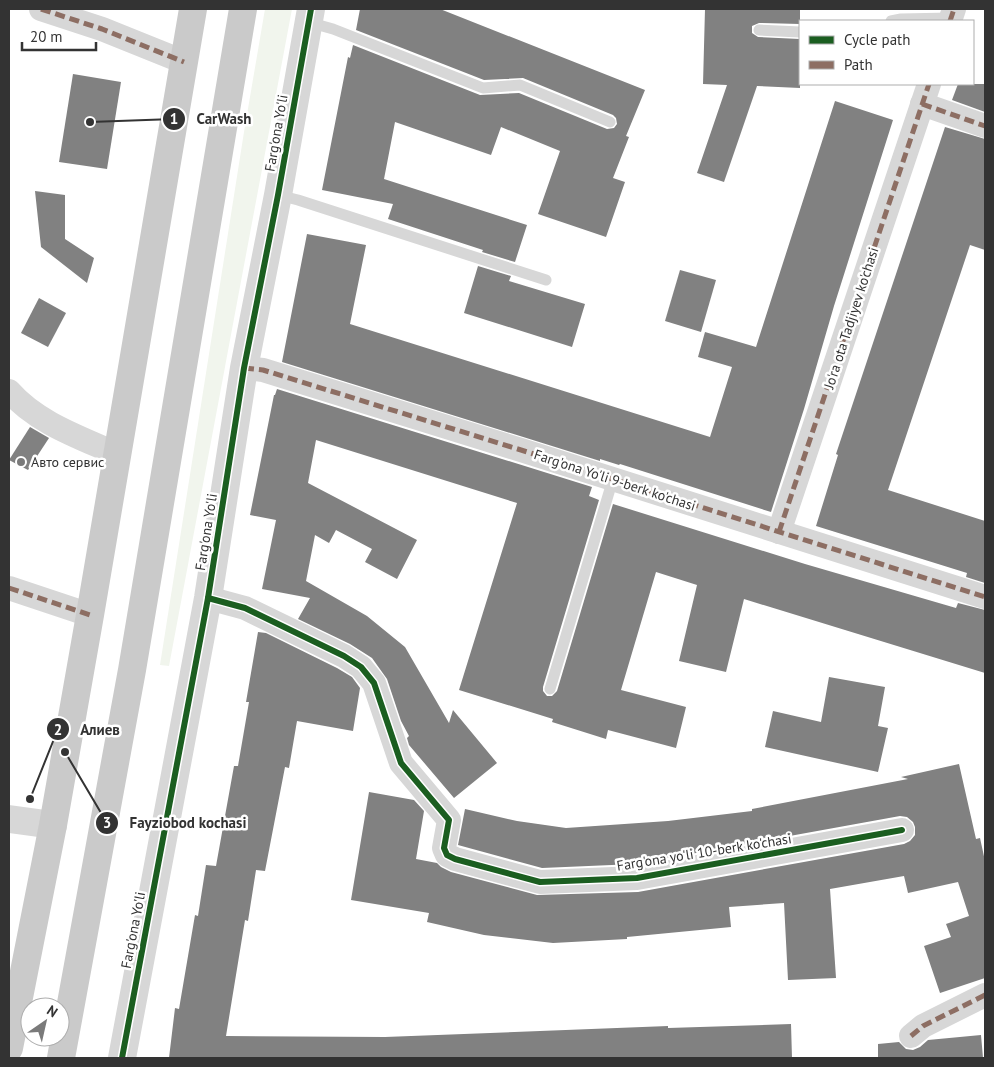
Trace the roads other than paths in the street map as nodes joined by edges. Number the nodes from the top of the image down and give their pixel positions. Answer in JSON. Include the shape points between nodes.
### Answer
{"nodes":[{"id":1,"x":41,"y":9,"type":"edge"},
{"id":2,"x":193,"y":9,"type":"edge"},
{"id":3,"x":243,"y":9,"type":"edge"},
{"id":4,"x":309,"y":16,"type":"edge"},
{"id":5,"x":952,"y":16,"type":"edge"},
{"id":6,"x":896,"y":20,"type":"edge"},
{"id":7,"x":759,"y":30,"type":"dead end"},
{"id":8,"x":799,"y":32,"type":"edge"},
{"id":9,"x":184,"y":62,"type":"junction"},
{"id":10,"x":926,"y":94,"type":"edge"},
{"id":11,"x":610,"y":122,"type":"dead end"},
{"id":12,"x":985,"y":126,"type":"edge"},
{"id":13,"x":278,"y":195,"type":"junction"},
{"id":14,"x":546,"y":280,"type":"dead end"},
{"id":15,"x":244,"y":368,"type":"junction"},
{"id":16,"x":9,"y":391,"type":"edge"},
{"id":17,"x":117,"y":454,"type":"junction"},
{"id":18,"x":613,"y":479,"type":"junction"},
{"id":19,"x":779,"y":532,"type":"junction"},
{"id":20,"x":9,"y":588,"type":"edge"},
{"id":21,"x":985,"y":597,"type":"edge"},
{"id":22,"x":208,"y":598,"type":"junction"},
{"id":23,"x":90,"y":616,"type":"junction"},
{"id":24,"x":550,"y":690,"type":"dead end"},
{"id":25,"x":9,"y":819,"type":"edge"},
{"id":26,"x":53,"y":825,"type":"junction"},
{"id":27,"x":902,"y":830,"type":"dead end"},
{"id":28,"x":985,"y":995,"type":"edge"},
{"id":29,"x":911,"y":1036,"type":"dead end"},
{"id":30,"x":9,"y":1048,"type":"edge"},
{"id":31,"x":60,"y":1058,"type":"edge"},
{"id":32,"x":122,"y":1058,"type":"edge"}],
"edges":[{"from":1,"to":9,"type":"street","via":[[102,28]]},
{"from":2,"to":9,"type":"main road"},
{"from":3,"to":31,"type":"main road","via":[[132,670]]},
{"from":4,"to":11,"type":"lane","via":[[333,29],[483,88],[520,85]]},
{"from":4,"to":13,"type":"street","name":"Farg'ona Yo'li"},
{"from":5,"to":6,"type":"lane"},
{"from":7,"to":8,"type":"lane"},
{"from":9,"to":17,"type":"main road"},
{"from":10,"to":12,"type":"street","name":"Jo'ra ota Tadjiyev ko'chasi"},
{"from":10,"to":19,"type":"street","name":"Jo'ra ota Tadjiyev ko'chasi"},
{"from":13,"to":14,"type":"lane"},
{"from":13,"to":15,"type":"street","name":"Farg'ona Yo'li"},
{"from":15,"to":18,"type":"street","name":"Farg'ona Yo'li 9-berk ko'chasi","via":[[263,370]]},
{"from":15,"to":22,"type":"street","name":"Farg'ona Yo'li"},
{"from":16,"to":17,"type":"street","via":[[16,400],[50,423]]},
{"from":17,"to":23,"type":"main road"},
{"from":18,"to":19,"type":"street","name":"Farg'ona Yo'li 9-berk ko'chasi"},
{"from":18,"to":24,"type":"lane"},
{"from":19,"to":21,"type":"street","name":"Farg'ona Yo'li 9-berk ko'chasi"},
{"from":20,"to":23,"type":"street"},
{"from":22,"to":27,"type":"street","name":"Farg'ona yo'li 10-berk ko'chasi","via":[[244,608],[361,666],[374,683],[401,763],[449,820],[444,848],[447,855],[455,859],[540,882],[638,878]]},
{"from":22,"to":32,"type":"street","name":"Farg'ona Yo'li"},
{"from":23,"to":26,"type":"main road"},
{"from":25,"to":26,"type":"street"},
{"from":26,"to":30,"type":"main road"},
{"from":28,"to":29,"type":"street","via":[[923,1026]]}]}
